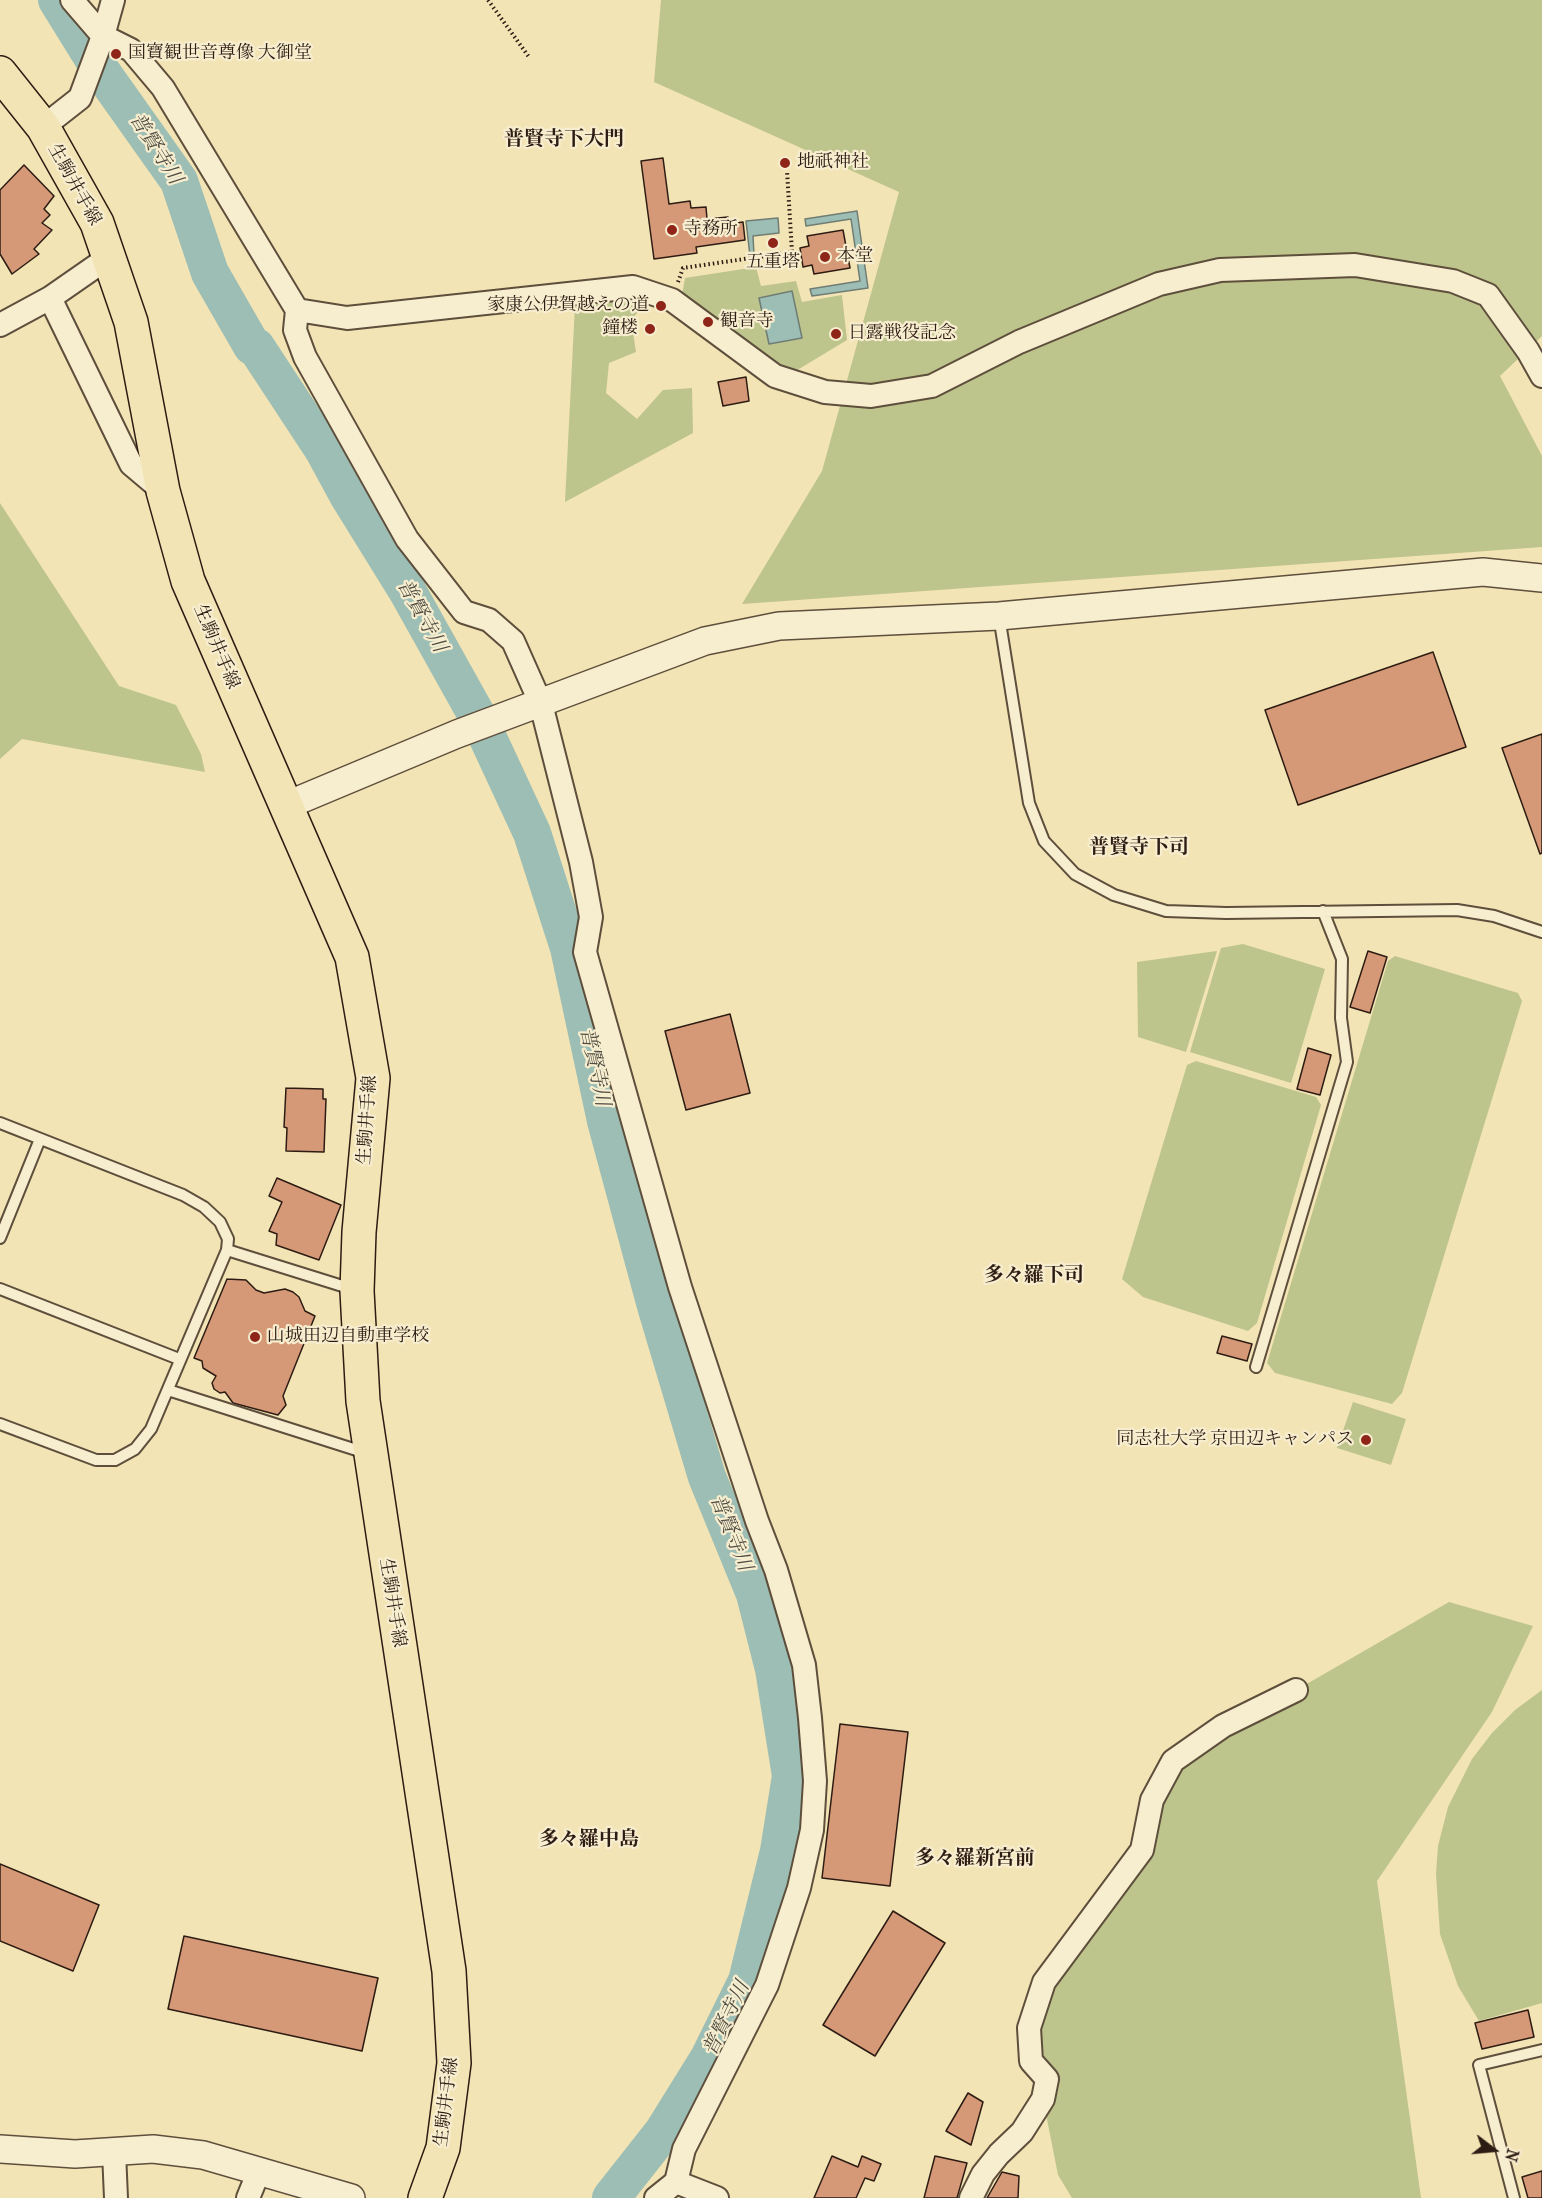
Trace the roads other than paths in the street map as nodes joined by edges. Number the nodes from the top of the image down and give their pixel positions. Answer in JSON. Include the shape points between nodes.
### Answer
{"nodes":[{"id":1,"x":72,"y":0,"type":"edge"},
{"id":2,"x":113,"y":0,"type":"edge"},
{"id":3,"x":104,"y":36,"type":"junction"},
{"id":4,"x":1,"y":75,"type":"edge"},
{"id":5,"x":43,"y":127,"type":"junction"},
{"id":6,"x":109,"y":257,"type":"junction"},
{"id":7,"x":50,"y":298,"type":"junction"},
{"id":8,"x":297,"y":310,"type":"junction"},
{"id":9,"x":0,"y":326,"type":"edge"},
{"id":10,"x":1542,"y":376,"type":"edge"},
{"id":11,"x":163,"y":491,"type":"junction"},
{"id":12,"x":1542,"y":578,"type":"edge"},
{"id":13,"x":999,"y":616,"type":"junction"},
{"id":14,"x":533,"y":706,"type":"junction"},
{"id":15,"x":285,"y":806,"type":"junction"},
{"id":16,"x":1323,"y":911,"type":"junction"},
{"id":17,"x":1542,"y":932,"type":"edge"},
{"id":18,"x":0,"y":1123,"type":"edge"},
{"id":19,"x":40,"y":1138,"type":"junction"},
{"id":20,"x":0,"y":1238,"type":"edge"},
{"id":21,"x":227,"y":1250,"type":"junction"},
{"id":22,"x":0,"y":1289,"type":"edge"},
{"id":23,"x":357,"y":1291,"type":"junction"},
{"id":24,"x":180,"y":1359,"type":"junction"},
{"id":25,"x":1256,"y":1367,"type":"dead end"},
{"id":26,"x":168,"y":1390,"type":"junction"},
{"id":27,"x":0,"y":1424,"type":"edge"},
{"id":28,"x":369,"y":1454,"type":"junction"},
{"id":29,"x":1296,"y":1690,"type":"dead end"},
{"id":30,"x":1542,"y":2050,"type":"edge"},
{"id":31,"x":0,"y":2149,"type":"edge"},
{"id":32,"x":114,"y":2152,"type":"junction"},
{"id":33,"x":259,"y":2171,"type":"junction"},
{"id":34,"x":676,"y":2182,"type":"junction"},
{"id":35,"x":116,"y":2198,"type":"edge"},
{"id":36,"x":248,"y":2198,"type":"edge"},
{"id":37,"x":351,"y":2198,"type":"edge"},
{"id":38,"x":425,"y":2198,"type":"edge"},
{"id":39,"x":656,"y":2198,"type":"edge"},
{"id":40,"x":717,"y":2198,"type":"edge"},
{"id":41,"x":971,"y":2198,"type":"edge"},
{"id":42,"x":1514,"y":2198,"type":"edge"}],
"edges":[{"from":1,"to":3,"type":"street"},
{"from":2,"to":3,"type":"street"},
{"from":3,"to":5,"type":"street","via":[[80,98]]},
{"from":3,"to":8,"type":"street","via":[[131,50],[163,88]]},
{"from":4,"to":5,"type":"main road","name":"生駒井手線"},
{"from":5,"to":6,"type":"main road","name":"生駒井手線","via":[[97,223]]},
{"from":6,"to":7,"type":"street"},
{"from":6,"to":11,"type":"main road","name":"生駒井手線","via":[[131,322]]},
{"from":7,"to":9,"type":"street"},
{"from":7,"to":11,"type":"street","via":[[131,464]]},
{"from":8,"to":10,"type":"street","via":[[347,318],[633,286],[672,300],[776,376],[825,392],[872,396],[932,386],[1019,342],[1159,284],[1221,270],[1355,265],[1453,281],[1488,296]]},
{"from":8,"to":14,"type":"street","via":[[295,330],[305,357],[407,539],[464,612],[489,620],[513,641]]},
{"from":11,"to":15,"type":"main road","name":"生駒井手線","via":[[188,580]]},
{"from":12,"to":13,"type":"street","via":[[1483,572]]},
{"from":13,"to":14,"type":"street","via":[[779,626],[705,641]]},
{"from":13,"to":16,"type":"lane","via":[[1029,803],[1044,841],[1075,874],[1114,895],[1166,911]]},
{"from":14,"to":15,"type":"street"},
{"from":14,"to":34,"type":"street","via":[[581,862],[591,917],[585,952],[680,1287],[776,1570],[801,1656],[810,1718],[815,1781],[812,1830],[799,1888],[767,1985],[684,2149]]},
{"from":15,"to":23,"type":"main road","name":"生駒井手線","via":[[352,957],[373,1078]]},
{"from":16,"to":17,"type":"lane","via":[[1457,910],[1494,916]]},
{"from":16,"to":25,"type":"lane","via":[[1342,959],[1341,1018],[1347,1062]]},
{"from":18,"to":19,"type":"lane"},
{"from":19,"to":20,"type":"lane"},
{"from":19,"to":21,"type":"lane","via":[[194,1202],[225,1229]]},
{"from":21,"to":23,"type":"lane"},
{"from":21,"to":24,"type":"lane"},
{"from":22,"to":24,"type":"lane"},
{"from":23,"to":28,"type":"main road","name":"生駒井手線"},
{"from":24,"to":26,"type":"lane"},
{"from":26,"to":27,"type":"lane","via":[[147,1437],[126,1456],[115,1460],[83,1457]]},
{"from":26,"to":28,"type":"lane"},
{"from":28,"to":38,"type":"main road","name":"生駒井手線","via":[[449,1971],[454,2063],[443,2148]]},
{"from":29,"to":41,"type":"street","via":[[1223,1726],[1173,1761],[1152,1800],[1142,1850],[1044,1982],[1029,2028],[1032,2061],[1047,2079],[1042,2099],[1022,2132],[983,2174]]},
{"from":30,"to":42,"type":"lane","via":[[1479,2065]]},
{"from":31,"to":32,"type":"street","via":[[75,2154]]},
{"from":32,"to":33,"type":"street","via":[[153,2149],[203,2155]]},
{"from":32,"to":35,"type":"street"},
{"from":33,"to":36,"type":"street"},
{"from":33,"to":37,"type":"street"},
{"from":34,"to":39,"type":"street"},
{"from":34,"to":40,"type":"street"}]}
